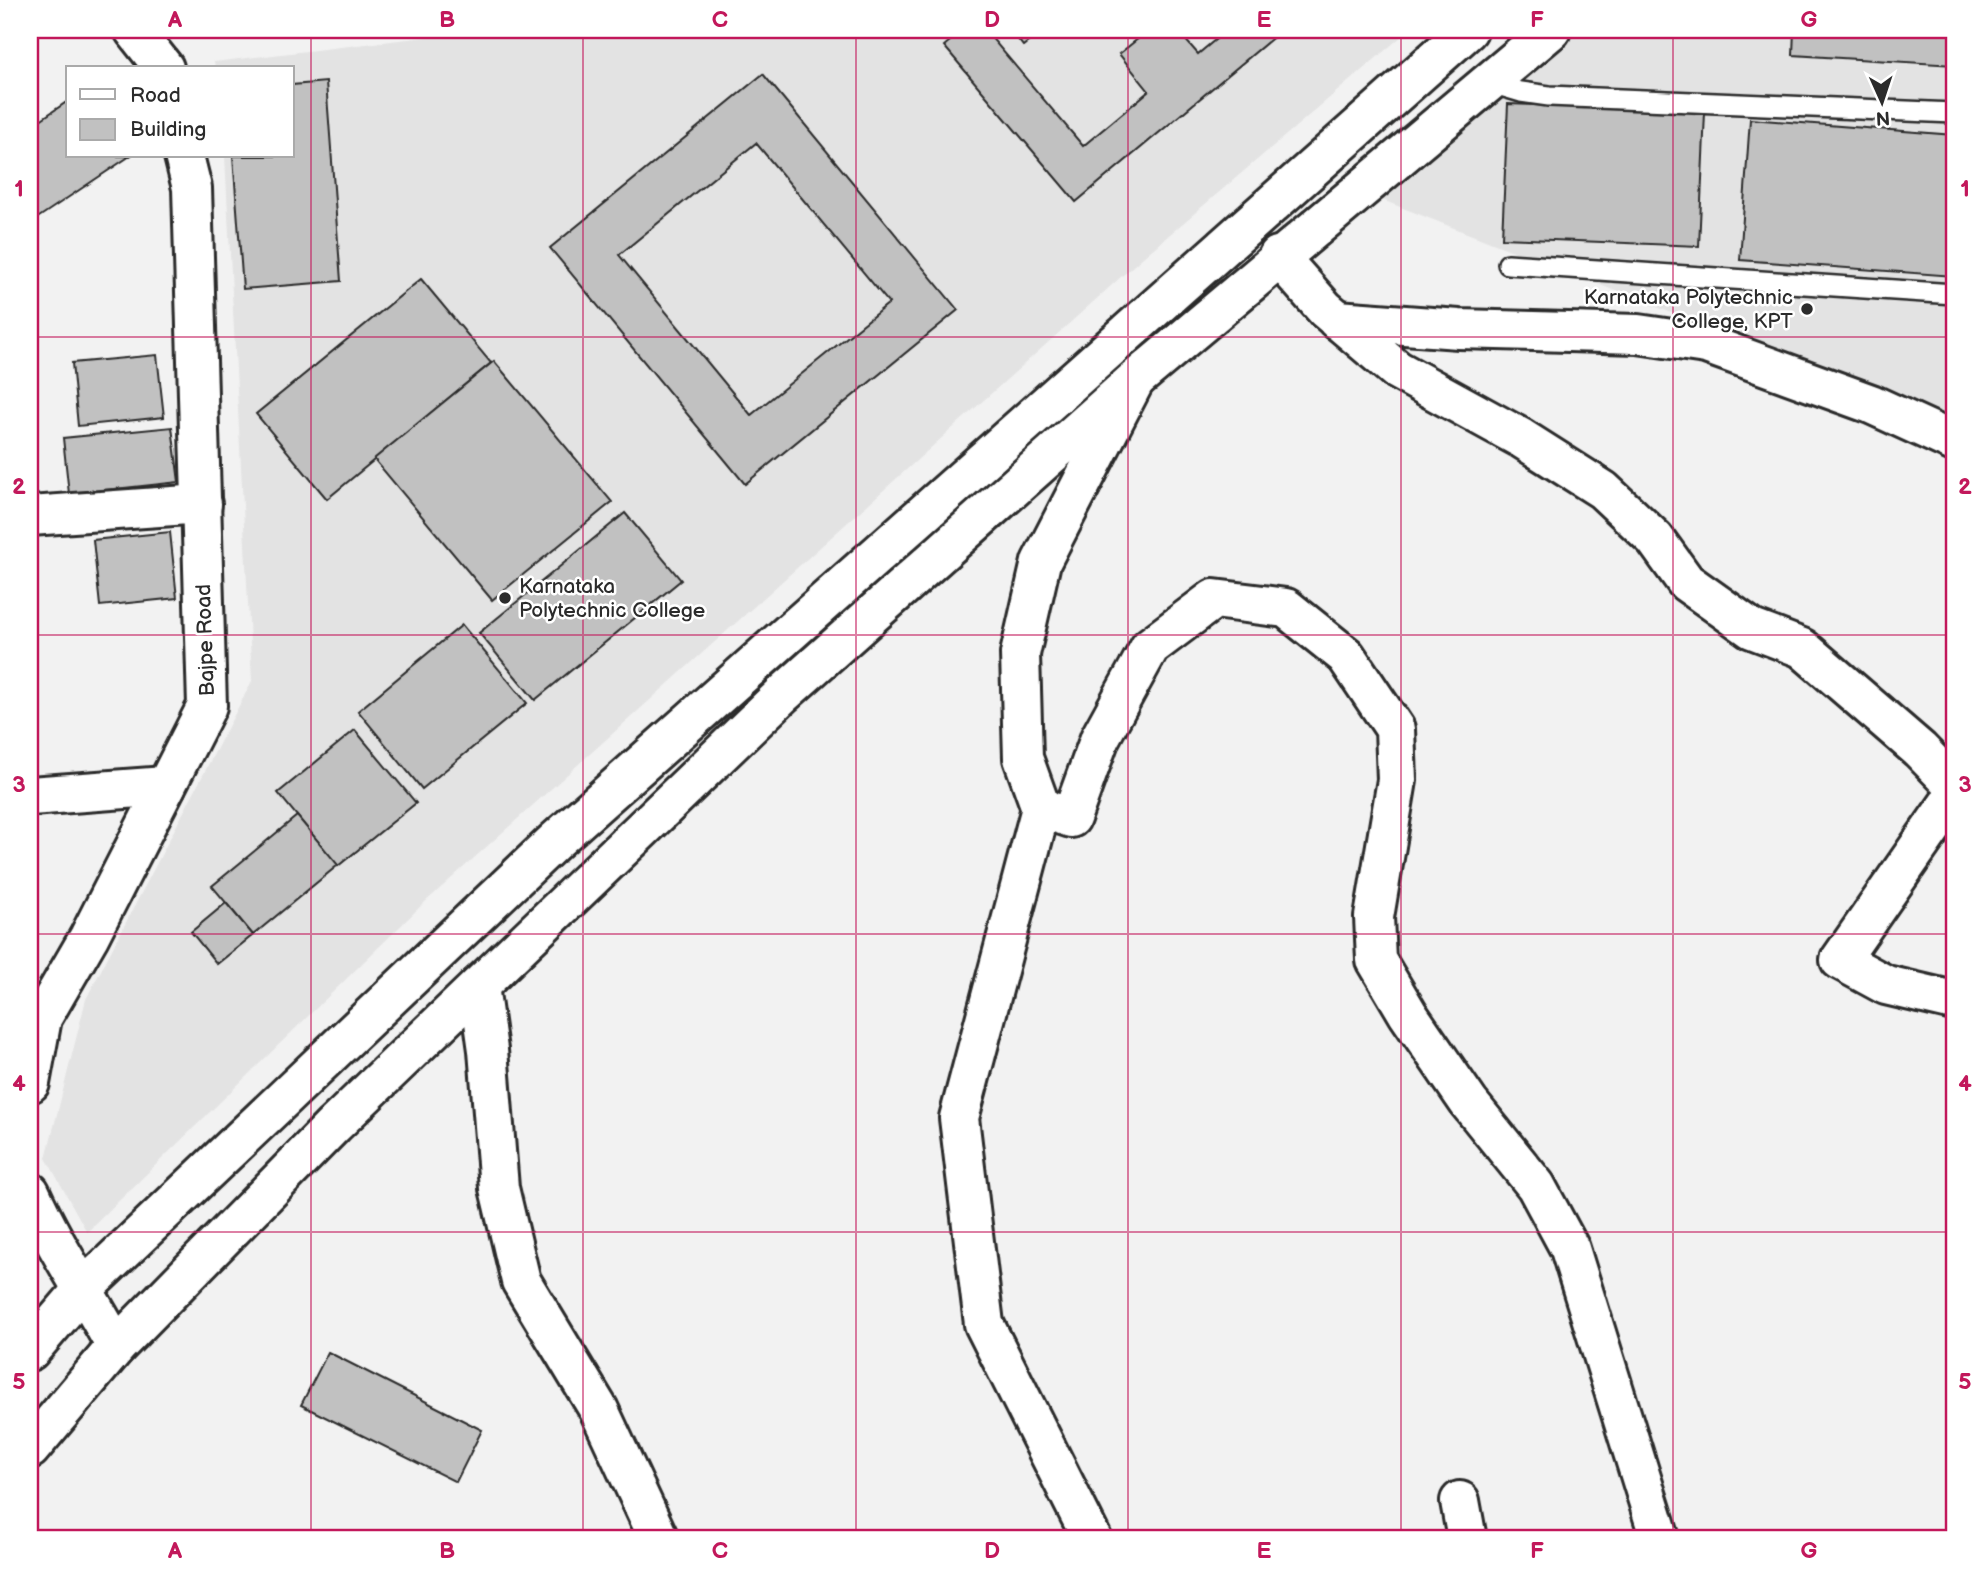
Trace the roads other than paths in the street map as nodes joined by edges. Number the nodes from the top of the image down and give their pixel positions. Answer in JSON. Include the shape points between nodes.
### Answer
{"nodes":[{"id":1,"x":134,"y":30,"type":"edge"},
{"id":2,"x":1468,"y":30,"type":"edge"},
{"id":3,"x":1551,"y":30,"type":"edge"},
{"id":4,"x":162,"y":66,"type":"edge"},
{"id":5,"x":1488,"y":82,"type":"junction"},
{"id":6,"x":1954,"y":113,"type":"edge"},
{"id":7,"x":184,"y":158,"type":"edge"},
{"id":8,"x":1278,"y":256,"type":"junction"},
{"id":9,"x":1508,"y":264,"type":"dead end"},
{"id":10,"x":1954,"y":293,"type":"edge"},
{"id":11,"x":1143,"y":315,"type":"junction"},
{"id":12,"x":1337,"y":320,"type":"junction"},
{"id":13,"x":1170,"y":349,"type":"junction"},
{"id":14,"x":1136,"y":379,"type":"junction"},
{"id":15,"x":1954,"y":442,"type":"edge"},
{"id":16,"x":202,"y":504,"type":"junction"},
{"id":17,"x":30,"y":516,"type":"edge"},
{"id":18,"x":1954,"y":785,"type":"edge"},
{"id":19,"x":166,"y":786,"type":"junction"},
{"id":20,"x":30,"y":796,"type":"edge"},
{"id":21,"x":1954,"y":796,"type":"edge"},
{"id":22,"x":1041,"y":808,"type":"junction"},
{"id":23,"x":480,"y":986,"type":"junction"},
{"id":24,"x":1954,"y":1000,"type":"edge"},
{"id":25,"x":30,"y":1083,"type":"edge"},
{"id":26,"x":30,"y":1192,"type":"edge"},
{"id":27,"x":84,"y":1287,"type":"junction"},
{"id":28,"x":116,"y":1347,"type":"junction"},
{"id":29,"x":30,"y":1351,"type":"edge"},
{"id":30,"x":30,"y":1449,"type":"edge"},
{"id":31,"x":1460,"y":1501,"type":"dead end"},
{"id":32,"x":659,"y":1539,"type":"edge"},
{"id":33,"x":1092,"y":1539,"type":"edge"},
{"id":34,"x":1467,"y":1539,"type":"edge"},
{"id":35,"x":1660,"y":1539,"type":"edge"}],
"edges":[{"from":1,"to":4,"type":"street"},
{"from":2,"to":11,"type":"street"},
{"from":3,"to":5,"type":"street"},
{"from":5,"to":6,"type":"lane","via":[[1549,96]]},
{"from":5,"to":8,"type":"street"},
{"from":7,"to":16,"type":"street","name":"Bajpe Road","via":[[192,188]]},
{"from":8,"to":12,"type":"street"},
{"from":8,"to":13,"type":"street"},
{"from":9,"to":10,"type":"lane"},
{"from":11,"to":13,"type":"street"},
{"from":11,"to":27,"type":"street","via":[[555,841]]},
{"from":12,"to":15,"type":"street","via":[[1639,334],[1706,344],[1871,404]]},
{"from":12,"to":18,"type":"street","via":[[1397,370],[1521,438],[1603,490],[1656,540],[1686,582],[1752,629],[1802,648]]},
{"from":13,"to":14,"type":"street"},
{"from":14,"to":22,"type":"street","via":[[1041,562],[1020,654],[1023,758]]},
{"from":14,"to":23,"type":"street","via":[[783,694]]},
{"from":16,"to":17,"type":"street"},
{"from":16,"to":19,"type":"street","name":"Bajpe Road","via":[[207,706]]},
{"from":19,"to":20,"type":"street"},
{"from":19,"to":25,"type":"street","name":"Bajpe Road","via":[[42,1018]]},
{"from":21,"to":24,"type":"street","via":[[1840,960],[1886,985]]},
{"from":22,"to":33,"type":"street","via":[[959,1118],[984,1324]]},
{"from":22,"to":35,"type":"street","via":[[1071,818],[1100,738],[1150,647],[1214,599],[1286,608],[1346,656],[1395,729],[1398,780],[1374,917],[1376,960],[1469,1103],[1536,1185],[1570,1249]]},
{"from":23,"to":28,"type":"street","via":[[334,1125]]},
{"from":23,"to":32,"type":"street","via":[[499,1188],[522,1281],[599,1410]]},
{"from":26,"to":27,"type":"street"},
{"from":27,"to":28,"type":"street"},
{"from":27,"to":29,"type":"street"},
{"from":28,"to":30,"type":"street"},
{"from":31,"to":34,"type":"street"}]}
